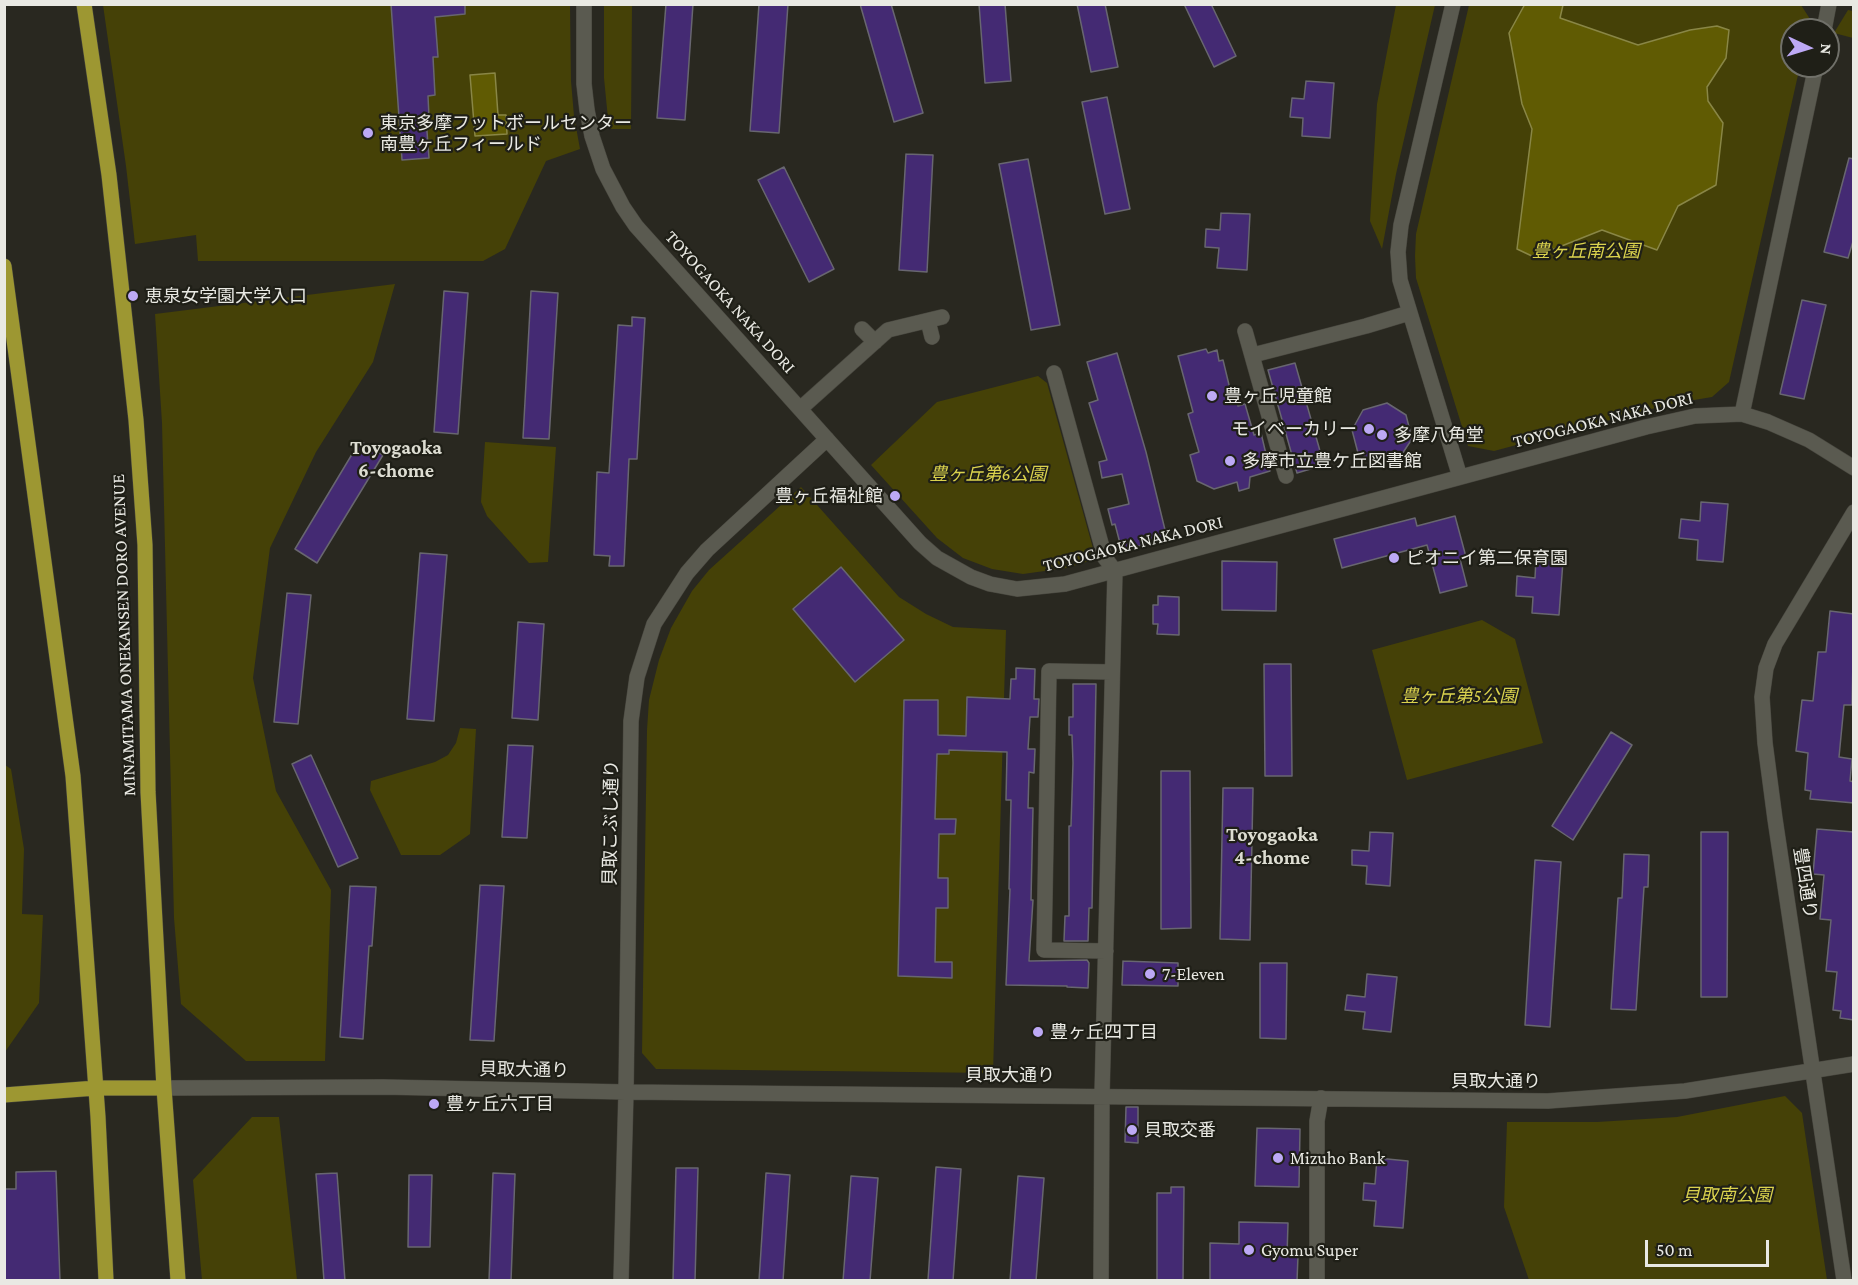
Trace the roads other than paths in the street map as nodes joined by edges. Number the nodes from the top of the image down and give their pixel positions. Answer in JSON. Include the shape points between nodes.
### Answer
{"nodes":[{"id":1,"x":84,"y":4,"type":"edge"},
{"id":2,"x":584,"y":4,"type":"edge"},
{"id":3,"x":1453,"y":4,"type":"edge"},
{"id":4,"x":1813,"y":78,"type":"edge"},
{"id":5,"x":4,"y":266,"type":"edge"},
{"id":6,"x":1409,"y":313,"type":"junction"},
{"id":7,"x":862,"y":329,"type":"dead end"},
{"id":8,"x":1245,"y":331,"type":"dead end"},
{"id":9,"x":932,"y":337,"type":"dead end"},
{"id":10,"x":874,"y":342,"type":"junction"},
{"id":11,"x":1253,"y":355,"type":"junction"},
{"id":12,"x":1054,"y":373,"type":"dead end"},
{"id":13,"x":800,"y":409,"type":"junction"},
{"id":14,"x":1742,"y":414,"type":"junction"},
{"id":15,"x":826,"y":439,"type":"junction"},
{"id":16,"x":1854,"y":468,"type":"edge"},
{"id":17,"x":1286,"y":476,"type":"dead end"},
{"id":18,"x":1460,"y":477,"type":"junction"},
{"id":19,"x":1854,"y":512,"type":"edge"},
{"id":20,"x":1115,"y":571,"type":"junction"},
{"id":21,"x":1112,"y":672,"type":"junction"},
{"id":22,"x":1106,"y":951,"type":"junction"},
{"id":23,"x":1854,"y":1064,"type":"edge"},
{"id":24,"x":1814,"y":1070,"type":"junction"},
{"id":25,"x":164,"y":1088,"type":"junction"},
{"id":26,"x":96,"y":1089,"type":"junction"},
{"id":27,"x":626,"y":1092,"type":"junction"},
{"id":28,"x":4,"y":1095,"type":"edge"},
{"id":29,"x":1102,"y":1095,"type":"junction"},
{"id":30,"x":1321,"y":1098,"type":"junction"},
{"id":31,"x":106,"y":1281,"type":"edge"},
{"id":32,"x":178,"y":1281,"type":"edge"},
{"id":33,"x":621,"y":1281,"type":"edge"},
{"id":34,"x":1101,"y":1281,"type":"edge"},
{"id":35,"x":1317,"y":1281,"type":"edge"},
{"id":36,"x":1844,"y":1281,"type":"edge"}],
"edges":[{"from":1,"to":25,"type":"main road","name":"MINAMITAMA ONEKANSEN DORO AVENUE","via":[[109,175],[136,420],[145,545],[148,792]]},
{"from":2,"to":13,"type":"street","name":"TOYOGAOKA NAKA DORI","via":[[587,110],[592,136],[611,186],[636,226]]},
{"from":3,"to":6,"type":"street","via":[[1401,225],[1400,280]]},
{"from":4,"to":14,"type":"street"},
{"from":5,"to":26,"type":"main road","via":[[73,776]]},
{"from":6,"to":11,"type":"street"},
{"from":6,"to":18,"type":"street"},
{"from":7,"to":10,"type":"street"},
{"from":8,"to":11,"type":"street"},
{"from":9,"to":10,"type":"street","via":[[935,319],[888,330]]},
{"from":10,"to":13,"type":"street"},
{"from":11,"to":17,"type":"street"},
{"from":12,"to":20,"type":"street","via":[[1105,558]]},
{"from":13,"to":15,"type":"street","name":"TOYOGAOKA NAKA DORI"},
{"from":14,"to":16,"type":"street","name":"TOYOGAOKA NAKA DORI","via":[[1790,430]]},
{"from":14,"to":18,"type":"street","name":"TOYOGAOKA NAKA DORI","via":[[1678,419]]},
{"from":15,"to":20,"type":"street","name":"TOYOGAOKA NAKA DORI","via":[[920,543],[937,558],[971,577],[1017,589],[1065,584]]},
{"from":15,"to":27,"type":"street","name":"貝取こぶし通り","via":[[687,573],[654,624],[643,654],[632,721]]},
{"from":18,"to":20,"type":"street","name":"TOYOGAOKA NAKA DORI"},
{"from":19,"to":24,"type":"street","name":"豊四通り","via":[[1775,644],[1766,668],[1762,697],[1775,819]]},
{"from":20,"to":21,"type":"street"},
{"from":21,"to":22,"type":"street"},
{"from":21,"to":22,"type":"street","via":[[1049,671],[1044,950]]},
{"from":22,"to":29,"type":"street"},
{"from":23,"to":24,"type":"street","name":"貝取大通り"},
{"from":24,"to":30,"type":"street","name":"貝取大通り","via":[[1685,1091],[1548,1101]]},
{"from":24,"to":36,"type":"street","name":"豊四通り"},
{"from":25,"to":26,"type":"main road"},
{"from":25,"to":27,"type":"street","name":"貝取大通り"},
{"from":25,"to":32,"type":"main road","name":"MINAMITAMA ONEKANSEN DORO AVENUE"},
{"from":26,"to":28,"type":"main road"},
{"from":26,"to":31,"type":"main road"},
{"from":27,"to":29,"type":"street","name":"貝取大通り"},
{"from":27,"to":33,"type":"street","name":"貝取こぶし通り"},
{"from":29,"to":30,"type":"street","name":"貝取大通り"},
{"from":29,"to":34,"type":"street"},
{"from":30,"to":35,"type":"street","via":[[1317,1120]]}]}
